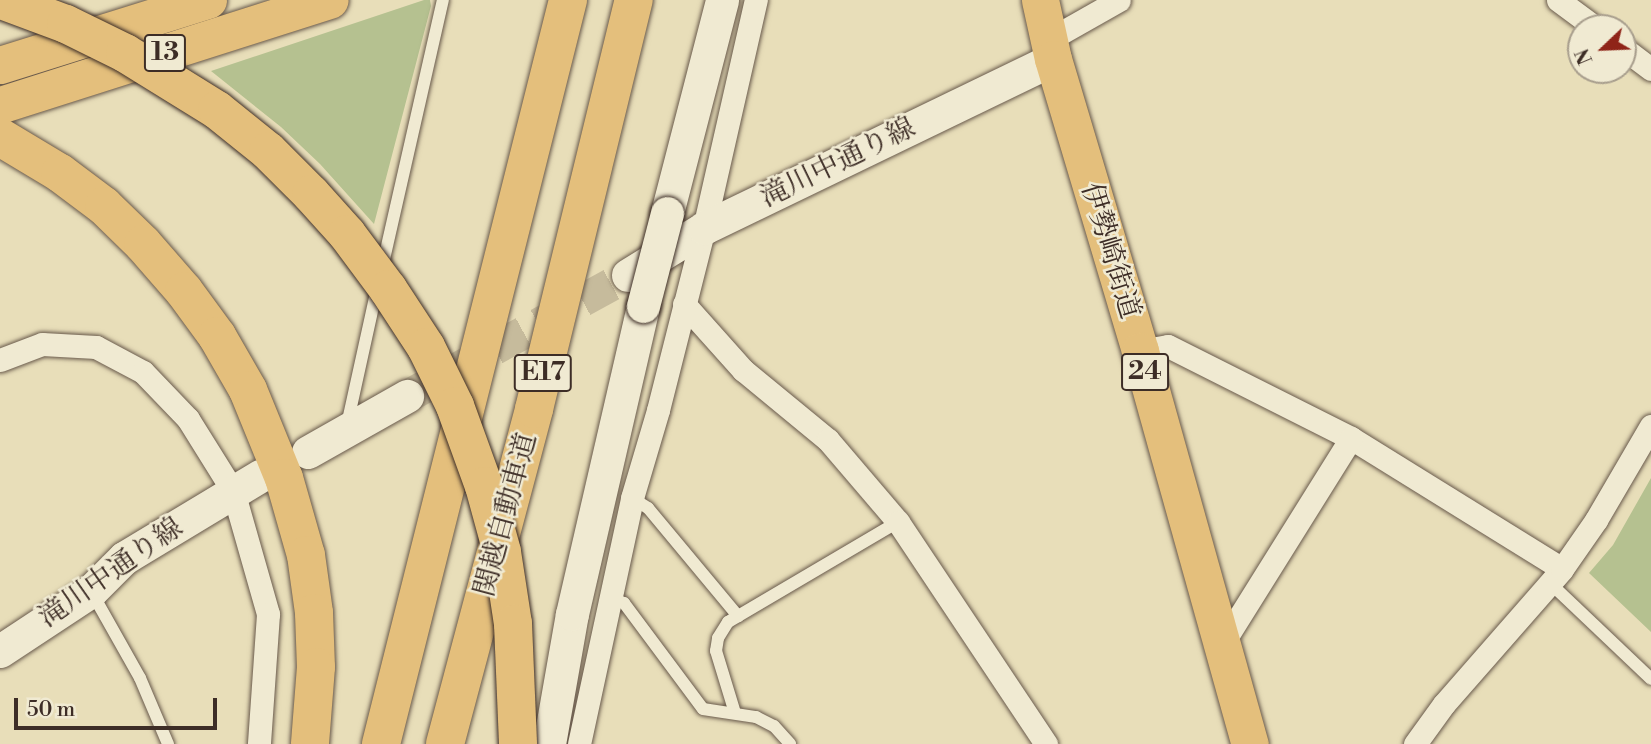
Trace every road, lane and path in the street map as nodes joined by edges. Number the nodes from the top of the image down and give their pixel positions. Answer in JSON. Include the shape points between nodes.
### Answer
{"nodes":[{"id":1,"x":208,"y":0,"type":"edge"},
{"id":2,"x":330,"y":0,"type":"edge"},
{"id":3,"x":443,"y":0,"type":"edge"},
{"id":4,"x":568,"y":0,"type":"edge"},
{"id":5,"x":634,"y":0,"type":"edge"},
{"id":6,"x":722,"y":0,"type":"edge"},
{"id":7,"x":756,"y":0,"type":"edge"},
{"id":8,"x":1040,"y":0,"type":"edge"},
{"id":9,"x":1119,"y":0,"type":"edge"},
{"id":10,"x":1559,"y":0,"type":"edge"},
{"id":11,"x":2,"y":1,"type":"edge"},
{"id":12,"x":1578,"y":14,"type":"edge"},
{"id":13,"x":1051,"y":49,"type":"junction"},
{"id":14,"x":0,"y":65,"type":"edge"},
{"id":15,"x":0,"y":105,"type":"edge"},
{"id":16,"x":10,"y":142,"type":"edge"},
{"id":17,"x":704,"y":228,"type":"junction"},
{"id":18,"x":628,"y":275,"type":"tunnel mouth"},
{"id":19,"x":684,"y":304,"type":"junction"},
{"id":20,"x":1140,"y":351,"type":"junction"},
{"id":21,"x":0,"y":360,"type":"edge"},
{"id":22,"x":407,"y":396,"type":"tunnel mouth"},
{"id":23,"x":1651,"y":426,"type":"edge"},
{"id":24,"x":346,"y":428,"type":"junction"},
{"id":25,"x":1351,"y":438,"type":"junction"},
{"id":26,"x":308,"y":452,"type":"dead end"},
{"id":27,"x":246,"y":484,"type":"junction"},
{"id":28,"x":632,"y":498,"type":"junction"},
{"id":29,"x":898,"y":522,"type":"junction"},
{"id":30,"x":1556,"y":576,"type":"junction"},
{"id":31,"x":91,"y":591,"type":"junction"},
{"id":32,"x":610,"y":598,"type":"junction"},
{"id":33,"x":738,"y":616,"type":"junction"},
{"id":34,"x":1221,"y":646,"type":"junction"},
{"id":35,"x":0,"y":651,"type":"edge"},
{"id":36,"x":1651,"y":679,"type":"edge"},
{"id":37,"x":735,"y":713,"type":"junction"},
{"id":38,"x":168,"y":744,"type":"edge"},
{"id":39,"x":259,"y":744,"type":"edge"},
{"id":40,"x":310,"y":744,"type":"edge"},
{"id":41,"x":381,"y":744,"type":"edge"},
{"id":42,"x":445,"y":744,"type":"edge"},
{"id":43,"x":518,"y":744,"type":"edge"},
{"id":44,"x":549,"y":744,"type":"edge"},
{"id":45,"x":579,"y":744,"type":"edge"},
{"id":46,"x":790,"y":744,"type":"edge"},
{"id":47,"x":1046,"y":744,"type":"edge"},
{"id":48,"x":1250,"y":744,"type":"edge"},
{"id":49,"x":1415,"y":744,"type":"edge"}],
"edges":[{"from":1,"to":14,"type":"main road","number":"13"},
{"from":2,"to":15,"type":"main road","number":"13"},
{"from":3,"to":24,"type":"lane"},
{"from":4,"to":41,"type":"highway","number":"E17"},
{"from":5,"to":42,"type":"highway","name":"関越自動車道","number":"E17","via":[[534,409]]},
{"from":6,"to":44,"type":"street","bridge":true,"via":[[643,306],[572,614]]},
{"from":7,"to":17,"type":"street"},
{"from":8,"to":13,"type":"main road","name":"伊勢崎街道","number":"24"},
{"from":9,"to":13,"type":"street","name":"滝川中通り線"},
{"from":10,"to":12,"type":"street"},
{"from":11,"to":43,"type":"highway","bridge":true,"via":[[66,24],[125,53],[217,110],[311,194],[388,289],[426,347],[455,406],[484,486],[502,552],[513,624]]},
{"from":13,"to":17,"type":"street","name":"滝川中通り線"},
{"from":13,"to":20,"type":"main road","name":"伊勢崎街道","number":"24"},
{"from":16,"to":40,"type":"highway","via":[[104,206],[143,244],[210,327],[248,390],[288,490],[306,555],[316,667]]},
{"from":17,"to":18,"type":"street","name":"滝川中通り線"},
{"from":17,"to":19,"type":"street"},
{"from":19,"to":28,"type":"street"},
{"from":19,"to":29,"type":"street","via":[[743,370],[828,440]]},
{"from":20,"to":25,"type":"street","via":[[1168,346]]},
{"from":20,"to":34,"type":"main road","name":"伊勢崎街道","number":"24"},
{"from":21,"to":27,"type":"street","via":[[42,344],[96,347],[143,372]]},
{"from":22,"to":24,"type":"street"},
{"from":23,"to":30,"type":"street","via":[[1596,520]]},
{"from":24,"to":26,"type":"street"},
{"from":25,"to":30,"type":"street"},
{"from":25,"to":34,"type":"street"},
{"from":27,"to":31,"type":"street","name":"滝川中通り線","via":[[124,558]]},
{"from":27,"to":39,"type":"street","via":[[268,614]]},
{"from":28,"to":32,"type":"street"},
{"from":28,"to":33,"type":"lane","via":[[648,508]]},
{"from":29,"to":33,"type":"lane"},
{"from":29,"to":47,"type":"street"},
{"from":30,"to":36,"type":"lane"},
{"from":30,"to":49,"type":"street","via":[[1444,704]]},
{"from":31,"to":35,"type":"street","name":"滝川中通り線"},
{"from":31,"to":38,"type":"lane","via":[[140,678]]},
{"from":32,"to":37,"type":"lane","via":[[624,603],[703,709]]},
{"from":32,"to":45,"type":"street"},
{"from":33,"to":37,"type":"lane","via":[[728,622],[716,651]]},
{"from":34,"to":48,"type":"main road","name":"伊勢崎街道","number":"24"},
{"from":37,"to":46,"type":"lane","via":[[774,726]]}]}
